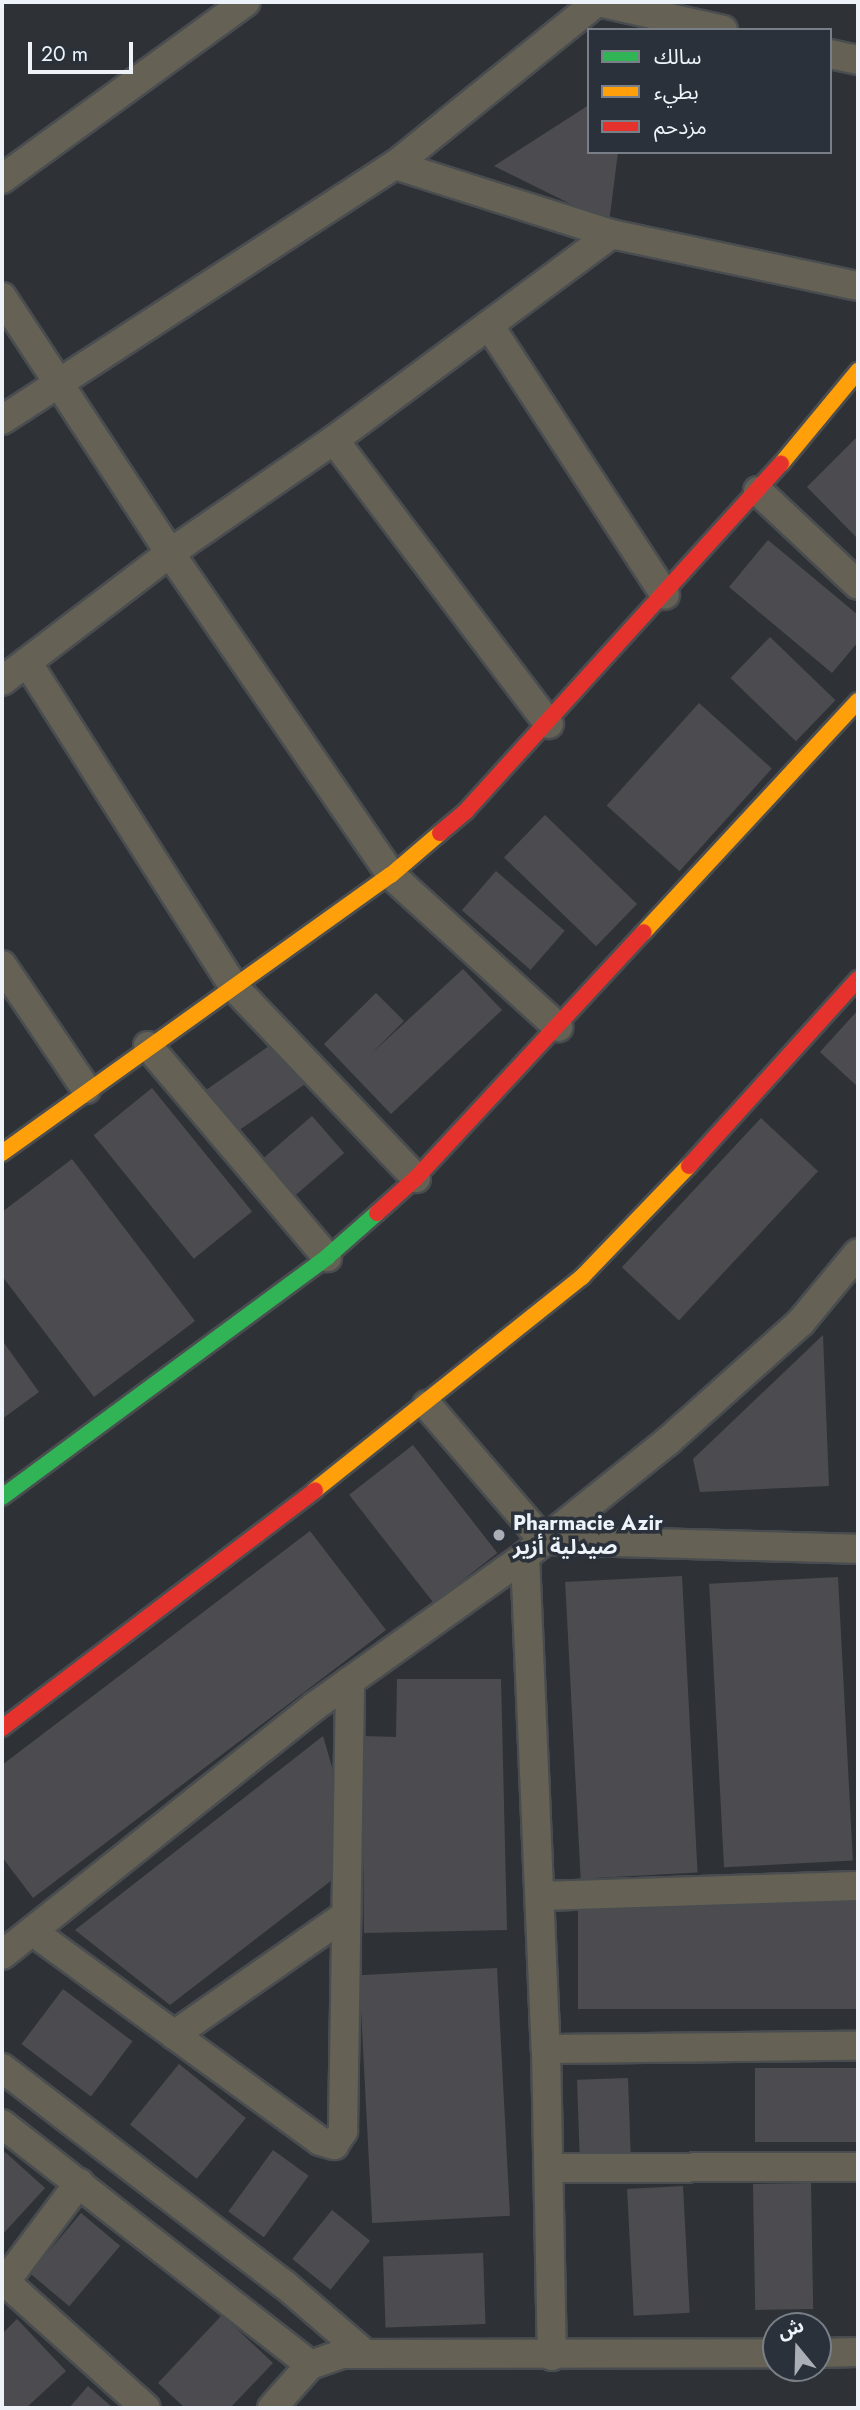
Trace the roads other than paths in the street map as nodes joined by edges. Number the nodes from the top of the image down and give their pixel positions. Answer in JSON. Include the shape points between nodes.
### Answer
{"nodes":[{"id":1,"x":246,"y":2,"type":"edge"},
{"id":2,"x":597,"y":2,"type":"edge"},
{"id":3,"x":714,"y":28,"type":"edge"},
{"id":4,"x":832,"y":54,"type":"edge"},
{"id":5,"x":858,"y":60,"type":"edge"},
{"id":6,"x":395,"y":165,"type":"junction"},
{"id":7,"x":2,"y":179,"type":"edge"},
{"id":8,"x":611,"y":234,"type":"junction"},
{"id":9,"x":858,"y":286,"type":"edge"},
{"id":10,"x":2,"y":297,"type":"edge"},
{"id":11,"x":489,"y":325,"type":"junction"},
{"id":12,"x":858,"y":371,"type":"edge"},
{"id":13,"x":55,"y":382,"type":"junction"},
{"id":14,"x":2,"y":420,"type":"edge"},
{"id":15,"x":334,"y":440,"type":"junction"},
{"id":16,"x":758,"y":491,"type":"junction"},
{"id":17,"x":170,"y":553,"type":"junction"},
{"id":18,"x":858,"y":585,"type":"edge"},
{"id":19,"x":665,"y":595,"type":"junction"},
{"id":20,"x":27,"y":662,"type":"junction"},
{"id":21,"x":2,"y":681,"type":"edge"},
{"id":22,"x":858,"y":701,"type":"edge"},
{"id":23,"x":549,"y":723,"type":"junction"},
{"id":24,"x":391,"y":875,"type":"junction"},
{"id":25,"x":2,"y":965,"type":"edge"},
{"id":26,"x":858,"y":979,"type":"edge"},
{"id":27,"x":234,"y":987,"type":"junction"},
{"id":28,"x":558,"y":1027,"type":"junction"},
{"id":29,"x":148,"y":1046,"type":"junction"},
{"id":30,"x":86,"y":1089,"type":"junction"},
{"id":31,"x":2,"y":1153,"type":"edge"},
{"id":32,"x":416,"y":1178,"type":"junction"},
{"id":33,"x":858,"y":1253,"type":"edge"},
{"id":34,"x":327,"y":1257,"type":"junction"},
{"id":35,"x":427,"y":1405,"type":"junction"},
{"id":36,"x":2,"y":1497,"type":"edge"},
{"id":37,"x":534,"y":1548,"type":"junction"},
{"id":38,"x":858,"y":1549,"type":"edge"},
{"id":39,"x":350,"y":1681,"type":"junction"},
{"id":40,"x":2,"y":1728,"type":"edge"},
{"id":41,"x":858,"y":1886,"type":"edge"},
{"id":42,"x":540,"y":1896,"type":"junction"},
{"id":43,"x":346,"y":1915,"type":"junction"},
{"id":44,"x":32,"y":1931,"type":"junction"},
{"id":45,"x":2,"y":1955,"type":"edge"},
{"id":46,"x":174,"y":2035,"type":"junction"},
{"id":47,"x":858,"y":2046,"type":"edge"},
{"id":48,"x":546,"y":2049,"type":"junction"},
{"id":49,"x":2,"y":2068,"type":"edge"},
{"id":50,"x":2,"y":2124,"type":"edge"},
{"id":51,"x":858,"y":2167,"type":"edge"},
{"id":52,"x":549,"y":2168,"type":"junction"},
{"id":53,"x":79,"y":2183,"type":"junction"},
{"id":54,"x":3,"y":2282,"type":"edge"},
{"id":55,"x":363,"y":2352,"type":"junction"},
{"id":56,"x":858,"y":2352,"type":"edge"},
{"id":57,"x":762,"y":2353,"type":"edge"},
{"id":58,"x":832,"y":2353,"type":"edge"},
{"id":59,"x":552,"y":2356,"type":"junction"},
{"id":60,"x":310,"y":2365,"type":"junction"},
{"id":61,"x":146,"y":2408,"type":"edge"},
{"id":62,"x":272,"y":2408,"type":"edge"}],
"edges":[{"from":1,"to":7,"type":"street"},
{"from":2,"to":3,"type":"street"},
{"from":2,"to":6,"type":"street"},
{"from":4,"to":5,"type":"street"},
{"from":6,"to":8,"type":"street"},
{"from":6,"to":13,"type":"street"},
{"from":8,"to":9,"type":"street"},
{"from":8,"to":11,"type":"street"},
{"from":10,"to":13,"type":"street"},
{"from":11,"to":15,"type":"street"},
{"from":11,"to":19,"type":"street"},
{"from":12,"to":16,"type":"street"},
{"from":13,"to":14,"type":"street"},
{"from":13,"to":17,"type":"street"},
{"from":15,"to":17,"type":"street"},
{"from":15,"to":23,"type":"street"},
{"from":16,"to":18,"type":"street"},
{"from":16,"to":19,"type":"street"},
{"from":17,"to":20,"type":"street"},
{"from":17,"to":24,"type":"street"},
{"from":19,"to":23,"type":"street"},
{"from":20,"to":21,"type":"street"},
{"from":20,"to":27,"type":"street"},
{"from":22,"to":28,"type":"street"},
{"from":23,"to":24,"type":"street","via":[[466,811]]},
{"from":24,"to":27,"type":"street"},
{"from":24,"to":28,"type":"street"},
{"from":25,"to":30,"type":"street"},
{"from":26,"to":35,"type":"street","via":[[626,1235]]},
{"from":27,"to":29,"type":"street"},
{"from":27,"to":32,"type":"street"},
{"from":28,"to":32,"type":"street"},
{"from":29,"to":30,"type":"street"},
{"from":29,"to":34,"type":"street"},
{"from":30,"to":31,"type":"street"},
{"from":32,"to":34,"type":"street"},
{"from":33,"to":37,"type":"street","via":[[801,1322],[668,1441]]},
{"from":34,"to":36,"type":"street"},
{"from":35,"to":37,"type":"street"},
{"from":35,"to":40,"type":"street"},
{"from":37,"to":38,"type":"street"},
{"from":37,"to":39,"type":"street"},
{"from":37,"to":42,"type":"street"},
{"from":39,"to":43,"type":"street"},
{"from":39,"to":44,"type":"street"},
{"from":41,"to":42,"type":"street"},
{"from":42,"to":48,"type":"street"},
{"from":43,"to":46,"type":"street"},
{"from":43,"to":46,"type":"street","via":[[343,2131],[334,2145],[320,2141]]},
{"from":44,"to":45,"type":"street"},
{"from":44,"to":46,"type":"street"},
{"from":47,"to":48,"type":"street"},
{"from":48,"to":52,"type":"street"},
{"from":49,"to":55,"type":"street","via":[[284,2284]]},
{"from":50,"to":53,"type":"street"},
{"from":51,"to":52,"type":"street"},
{"from":52,"to":59,"type":"street"},
{"from":53,"to":54,"type":"street"},
{"from":53,"to":60,"type":"street"},
{"from":54,"to":61,"type":"street"},
{"from":55,"to":59,"type":"street"},
{"from":55,"to":60,"type":"street"},
{"from":56,"to":58,"type":"street"},
{"from":57,"to":59,"type":"street"},
{"from":60,"to":62,"type":"street"}]}
